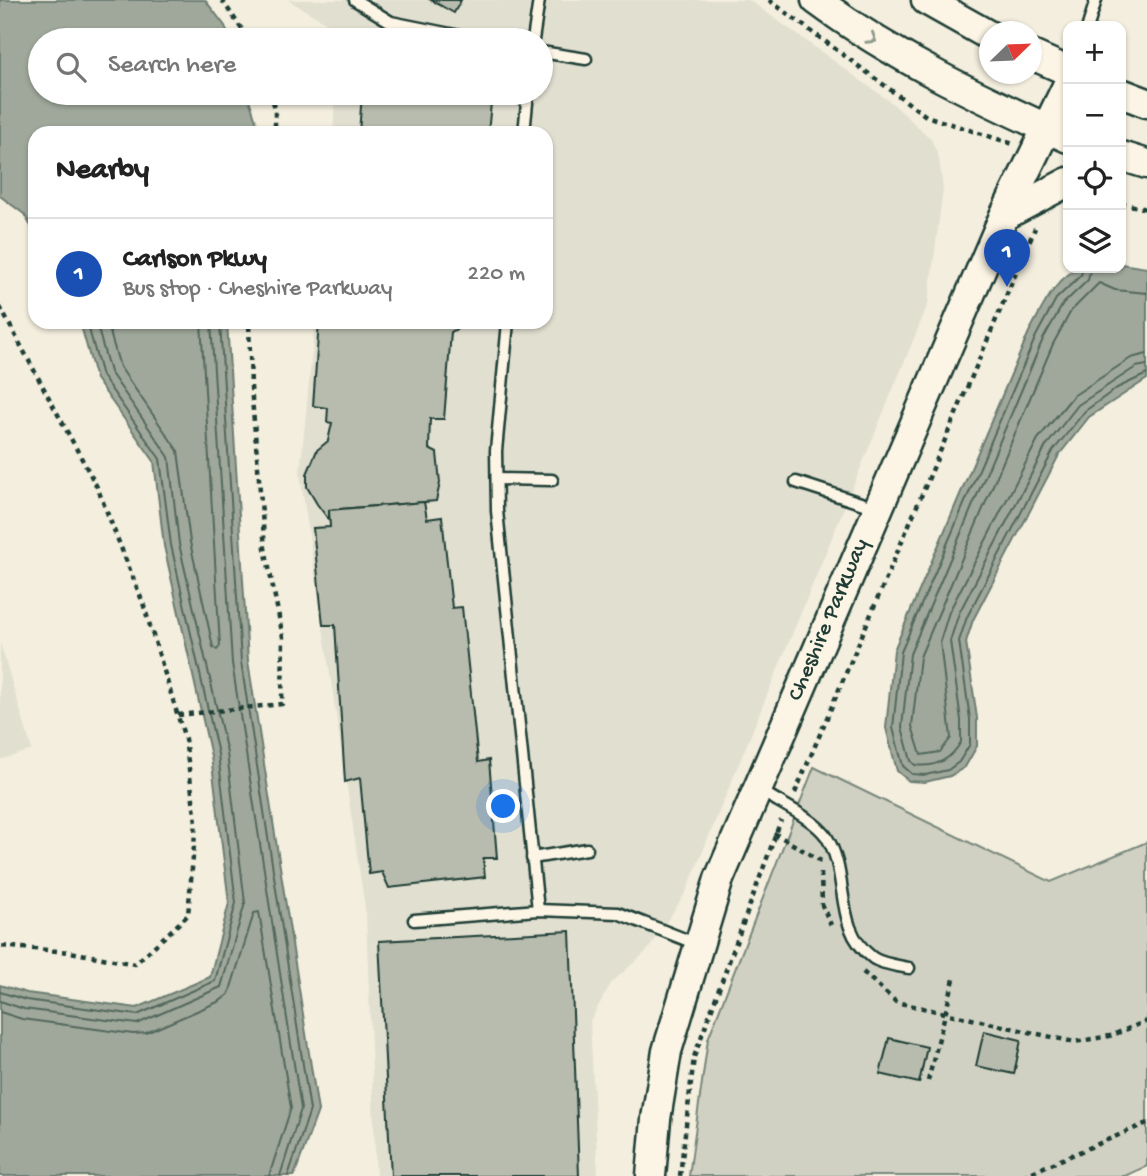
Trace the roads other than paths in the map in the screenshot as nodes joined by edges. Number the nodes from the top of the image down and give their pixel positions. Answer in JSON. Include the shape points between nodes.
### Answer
{"nodes":[{"id":1,"x":355,"y":0,"type":"edge"},
{"id":2,"x":539,"y":0,"type":"edge"},
{"id":3,"x":816,"y":0,"type":"edge"},
{"id":4,"x":926,"y":0,"type":"edge"},
{"id":5,"x":1096,"y":0,"type":"edge"},
{"id":6,"x":1090,"y":21,"type":"edge"},
{"id":7,"x":421,"y":28,"type":"edge"},
{"id":8,"x":535,"y":28,"type":"edge"},
{"id":9,"x":979,"y":30,"type":"edge"},
{"id":10,"x":553,"y":54,"type":"edge"},
{"id":11,"x":586,"y":60,"type":"dead end"},
{"id":12,"x":1042,"y":60,"type":"edge"},
{"id":13,"x":1063,"y":69,"type":"edge"},
{"id":14,"x":1126,"y":95,"type":"edge"},
{"id":15,"x":1063,"y":99,"type":"edge"},
{"id":16,"x":1147,"y":103,"type":"edge"},
{"id":17,"x":527,"y":105,"type":"edge"},
{"id":18,"x":525,"y":126,"type":"edge"},
{"id":19,"x":1050,"y":139,"type":"edge"},
{"id":20,"x":1126,"y":158,"type":"edge"},
{"id":21,"x":1147,"y":164,"type":"edge"},
{"id":22,"x":1147,"y":172,"type":"edge"},
{"id":23,"x":1126,"y":174,"type":"edge"},
{"id":24,"x":1063,"y":185,"type":"edge"},
{"id":25,"x":1004,"y":216,"type":"junction"},
{"id":26,"x":507,"y":329,"type":"edge"},
{"id":27,"x":496,"y":479,"type":"junction"},
{"id":28,"x":552,"y":480,"type":"dead end"},
{"id":29,"x":796,"y":482,"type":"dead end"},
{"id":30,"x":877,"y":509,"type":"junction"},
{"id":31,"x":757,"y":788,"type":"junction"},
{"id":32,"x":587,"y":849,"type":"dead end"},
{"id":33,"x":532,"y":858,"type":"junction"},
{"id":34,"x":538,"y":910,"type":"junction"},
{"id":35,"x":414,"y":920,"type":"dead end"},
{"id":36,"x":700,"y":945,"type":"junction"},
{"id":37,"x":909,"y":968,"type":"dead end"},
{"id":38,"x":651,"y":1176,"type":"edge"}],
"edges":[{"from":1,"to":7,"type":"lane","via":[[391,22]]},
{"from":2,"to":8,"type":"lane"},
{"from":3,"to":19,"type":"street","one_way":true,"via":[[872,40]]},
{"from":4,"to":9,"type":"street"},
{"from":5,"to":6,"type":"lane"},
{"from":10,"to":11,"type":"lane"},
{"from":12,"to":13,"type":"street"},
{"from":14,"to":16,"type":"street"},
{"from":15,"to":19,"type":"street","name":"Cheshire Parkway"},
{"from":17,"to":18,"type":"lane"},
{"from":19,"to":25,"type":"street","name":"Cheshire Parkway"},
{"from":20,"to":21,"type":"street"},
{"from":22,"to":23,"type":"street"},
{"from":24,"to":25,"type":"street"},
{"from":25,"to":30,"type":"street","name":"Cheshire Parkway"},
{"from":26,"to":27,"type":"lane"},
{"from":27,"to":28,"type":"lane"},
{"from":27,"to":33,"type":"lane"},
{"from":29,"to":30,"type":"lane"},
{"from":30,"to":31,"type":"street","name":"Cheshire Parkway"},
{"from":31,"to":36,"type":"street","name":"Cheshire Parkway","via":[[719,879]]},
{"from":31,"to":37,"type":"lane","via":[[825,835],[836,858],[845,918],[856,940],[874,959]]},
{"from":32,"to":33,"type":"lane"},
{"from":33,"to":34,"type":"lane"},
{"from":34,"to":35,"type":"lane"},
{"from":34,"to":36,"type":"lane","via":[[618,913]]},
{"from":36,"to":38,"type":"street","name":"Cheshire Parkway","via":[[667,1051]]}]}
